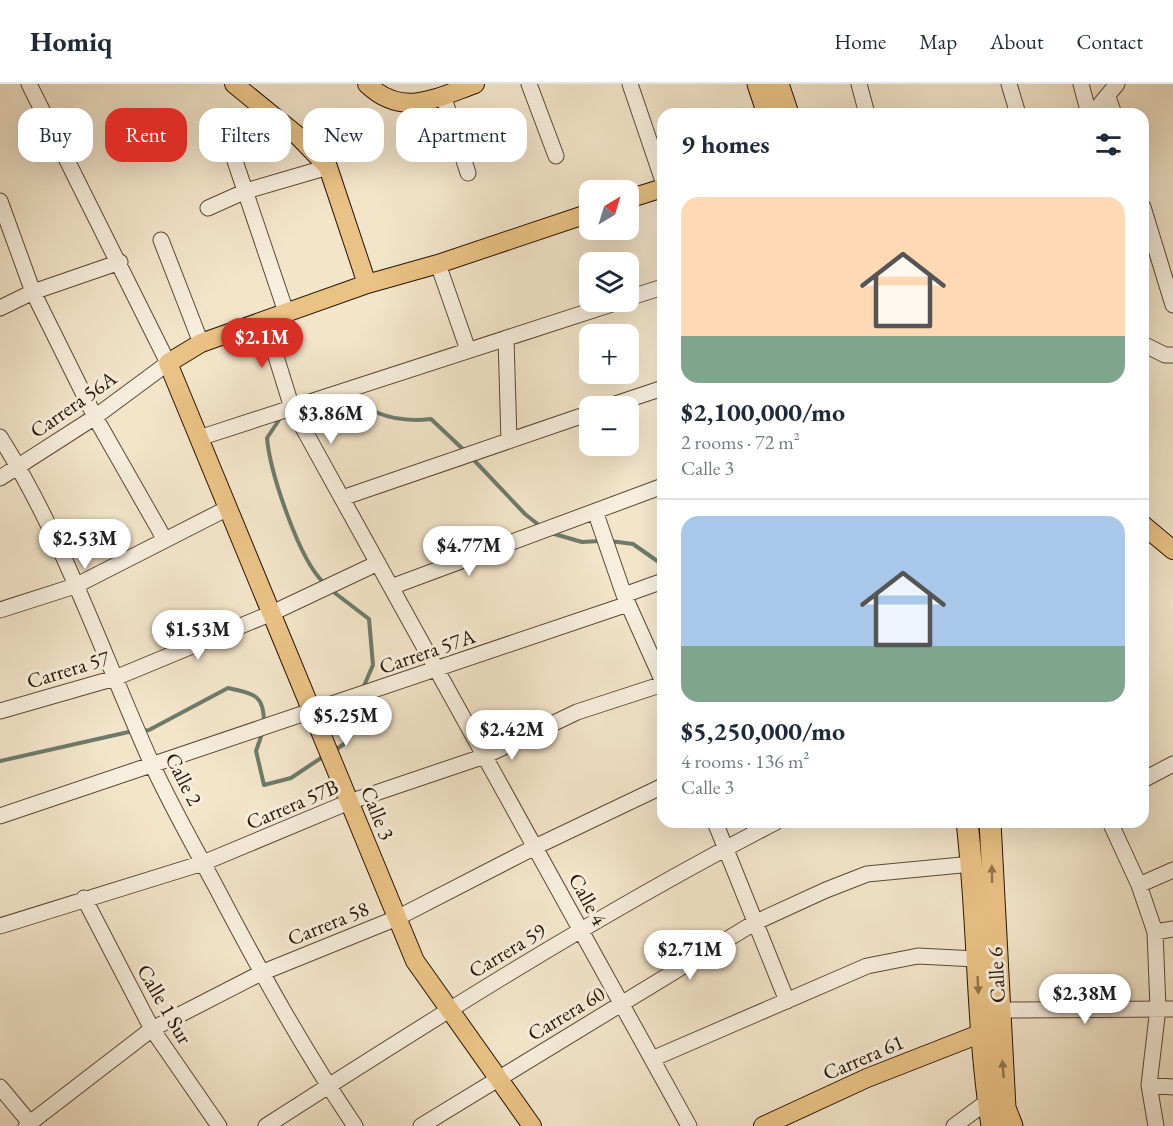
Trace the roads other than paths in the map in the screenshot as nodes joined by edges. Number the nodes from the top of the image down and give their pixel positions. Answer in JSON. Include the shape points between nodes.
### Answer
{"nodes":[{"id":1,"x":29,"y":84,"type":"edge"},
{"id":2,"x":234,"y":84,"type":"edge"},
{"id":3,"x":368,"y":84,"type":"edge"},
{"id":4,"x":475,"y":84,"type":"edge"},
{"id":5,"x":529,"y":84,"type":"edge"},
{"id":6,"x":630,"y":84,"type":"edge"},
{"id":7,"x":758,"y":84,"type":"edge"},
{"id":8,"x":778,"y":84,"type":"edge"},
{"id":9,"x":859,"y":84,"type":"edge"},
{"id":10,"x":1009,"y":84,"type":"edge"},
{"id":11,"x":1081,"y":84,"type":"edge"},
{"id":12,"x":1117,"y":84,"type":"edge"},
{"id":13,"x":443,"y":95,"type":"junction"},
{"id":14,"x":1108,"y":97,"type":"junction"},
{"id":15,"x":766,"y":108,"type":"edge"},
{"id":16,"x":786,"y":108,"type":"edge"},
{"id":17,"x":865,"y":108,"type":"edge"},
{"id":18,"x":1016,"y":108,"type":"edge"},
{"id":19,"x":1089,"y":108,"type":"edge"},
{"id":20,"x":1097,"y":108,"type":"edge"},
{"id":21,"x":1111,"y":108,"type":"edge"},
{"id":22,"x":556,"y":156,"type":"dead end"},
{"id":23,"x":235,"y":162,"type":"edge"},
{"id":24,"x":657,"y":163,"type":"edge"},
{"id":25,"x":328,"y":167,"type":"junction"},
{"id":26,"x":468,"y":173,"type":"dead end"},
{"id":27,"x":657,"y":190,"type":"edge"},
{"id":28,"x":246,"y":191,"type":"junction"},
{"id":29,"x":639,"y":196,"type":"edge"},
{"id":30,"x":0,"y":201,"type":"edge"},
{"id":31,"x":208,"y":208,"type":"dead end"},
{"id":32,"x":579,"y":217,"type":"edge"},
{"id":33,"x":1149,"y":225,"type":"edge"},
{"id":34,"x":161,"y":240,"type":"dead end"},
{"id":35,"x":1149,"y":241,"type":"edge"},
{"id":36,"x":1157,"y":250,"type":"junction"},
{"id":37,"x":120,"y":262,"type":"junction"},
{"id":38,"x":438,"y":264,"type":"junction"},
{"id":39,"x":367,"y":284,"type":"junction"},
{"id":40,"x":657,"y":289,"type":"edge"},
{"id":41,"x":33,"y":292,"type":"junction"},
{"id":42,"x":639,"y":295,"type":"edge"},
{"id":43,"x":1173,"y":305,"type":"edge"},
{"id":44,"x":0,"y":308,"type":"edge"},
{"id":45,"x":286,"y":312,"type":"junction"},
{"id":46,"x":587,"y":312,"type":"edge"},
{"id":47,"x":265,"y":321,"type":"junction"},
{"id":48,"x":506,"y":338,"type":"junction"},
{"id":49,"x":201,"y":343,"type":"junction"},
{"id":50,"x":1149,"y":347,"type":"edge"},
{"id":51,"x":468,"y":350,"type":"junction"},
{"id":52,"x":1173,"y":355,"type":"edge"},
{"id":53,"x":168,"y":363,"type":"junction"},
{"id":54,"x":657,"y":390,"type":"edge"},
{"id":55,"x":639,"y":396,"type":"edge"},
{"id":56,"x":292,"y":408,"type":"junction"},
{"id":57,"x":95,"y":417,"type":"junction"},
{"id":58,"x":579,"y":417,"type":"edge"},
{"id":59,"x":0,"y":437,"type":"edge"},
{"id":60,"x":199,"y":438,"type":"junction"},
{"id":61,"x":508,"y":441,"type":"junction"},
{"id":62,"x":19,"y":467,"type":"junction"},
{"id":63,"x":0,"y":478,"type":"edge"},
{"id":64,"x":657,"y":488,"type":"edge"},
{"id":65,"x":342,"y":498,"type":"junction"},
{"id":66,"x":228,"y":508,"type":"junction"},
{"id":67,"x":595,"y":511,"type":"junction"},
{"id":68,"x":1149,"y":530,"type":"edge"},
{"id":69,"x":165,"y":540,"type":"junction"},
{"id":70,"x":1173,"y":549,"type":"edge"},
{"id":71,"x":378,"y":563,"type":"junction"},
{"id":72,"x":657,"y":584,"type":"edge"},
{"id":73,"x":75,"y":586,"type":"junction"},
{"id":74,"x":391,"y":587,"type":"junction"},
{"id":75,"x":626,"y":600,"type":"junction"},
{"id":76,"x":0,"y":610,"type":"edge"},
{"id":77,"x":272,"y":613,"type":"junction"},
{"id":78,"x":437,"y":670,"type":"junction"},
{"id":79,"x":657,"y":670,"type":"edge"},
{"id":80,"x":115,"y":678,"type":"junction"},
{"id":81,"x":657,"y":685,"type":"edge"},
{"id":82,"x":0,"y":711,"type":"edge"},
{"id":83,"x":312,"y":711,"type":"junction"},
{"id":84,"x":484,"y":756,"type":"junction"},
{"id":85,"x":152,"y":764,"type":"junction"},
{"id":86,"x":1173,"y":764,"type":"edge"},
{"id":87,"x":1149,"y":777,"type":"edge"},
{"id":88,"x":657,"y":789,"type":"edge"},
{"id":89,"x":349,"y":802,"type":"junction"},
{"id":90,"x":0,"y":816,"type":"edge"},
{"id":91,"x":717,"y":828,"type":"edge"},
{"id":92,"x":764,"y":828,"type":"edge"},
{"id":93,"x":968,"y":828,"type":"edge"},
{"id":94,"x":990,"y":828,"type":"edge"},
{"id":95,"x":1113,"y":828,"type":"edge"},
{"id":96,"x":535,"y":847,"type":"junction"},
{"id":97,"x":725,"y":848,"type":"junction"},
{"id":98,"x":203,"y":863,"type":"junction"},
{"id":99,"x":972,"y":864,"type":"junction"},
{"id":100,"x":1173,"y":870,"type":"edge"},
{"id":101,"x":1139,"y":885,"type":"junction"},
{"id":102,"x":84,"y":898,"type":"junction"},
{"id":103,"x":397,"y":918,"type":"junction"},
{"id":104,"x":754,"y":923,"type":"junction"},
{"id":105,"x":0,"y":926,"type":"edge"},
{"id":106,"x":1173,"y":929,"type":"edge"},
{"id":107,"x":581,"y":931,"type":"junction"},
{"id":108,"x":1155,"y":932,"type":"junction"},
{"id":109,"x":976,"y":959,"type":"junction"},
{"id":110,"x":261,"y":973,"type":"junction"},
{"id":111,"x":787,"y":1000,"type":"junction"},
{"id":112,"x":621,"y":1004,"type":"junction"},
{"id":113,"x":1166,"y":1008,"type":"edge"},
{"id":114,"x":448,"y":1010,"type":"junction"},
{"id":115,"x":998,"y":1010,"type":"junction"},
{"id":116,"x":152,"y":1029,"type":"junction"},
{"id":117,"x":982,"y":1033,"type":"junction"},
{"id":118,"x":652,"y":1059,"type":"junction"},
{"id":119,"x":498,"y":1079,"type":"junction"},
{"id":120,"x":1149,"y":1085,"type":"junction"},
{"id":121,"x":328,"y":1086,"type":"junction"},
{"id":122,"x":0,"y":1087,"type":"edge"},
{"id":123,"x":1173,"y":1087,"type":"edge"},
{"id":124,"x":988,"y":1101,"type":"junction"},
{"id":125,"x":28,"y":1125,"type":"edge"},
{"id":126,"x":219,"y":1126,"type":"edge"},
{"id":127,"x":266,"y":1126,"type":"edge"},
{"id":128,"x":355,"y":1126,"type":"edge"},
{"id":129,"x":420,"y":1126,"type":"edge"},
{"id":130,"x":532,"y":1126,"type":"edge"},
{"id":131,"x":689,"y":1126,"type":"edge"},
{"id":132,"x":763,"y":1126,"type":"edge"},
{"id":133,"x":954,"y":1126,"type":"edge"},
{"id":134,"x":992,"y":1126,"type":"edge"},
{"id":135,"x":1012,"y":1126,"type":"edge"},
{"id":136,"x":1156,"y":1126,"type":"edge"}],
"edges":[{"from":1,"to":37,"type":"street"},
{"from":2,"to":25,"type":"main road","via":[[298,136]]},
{"from":3,"to":13,"type":"main road","via":[[394,102],[421,103]]},
{"from":4,"to":13,"type":"main road"},
{"from":5,"to":22,"type":"street"},
{"from":6,"to":24,"type":"street"},
{"from":7,"to":15,"type":"highway"},
{"from":8,"to":16,"type":"highway"},
{"from":9,"to":17,"type":"street"},
{"from":10,"to":18,"type":"street"},
{"from":11,"to":19,"type":"street"},
{"from":12,"to":14,"type":"street"},
{"from":13,"to":26,"type":"street"},
{"from":14,"to":20,"type":"street"},
{"from":14,"to":21,"type":"street"},
{"from":23,"to":28,"type":"street"},
{"from":25,"to":28,"type":"street"},
{"from":25,"to":39,"type":"main road"},
{"from":27,"to":29,"type":"main road"},
{"from":28,"to":31,"type":"street"},
{"from":28,"to":45,"type":"street"},
{"from":30,"to":41,"type":"street"},
{"from":32,"to":38,"type":"main road"},
{"from":33,"to":36,"type":"street"},
{"from":34,"to":49,"type":"street"},
{"from":35,"to":36,"type":"street"},
{"from":36,"to":43,"type":"street"},
{"from":37,"to":41,"type":"street"},
{"from":37,"to":53,"type":"street"},
{"from":38,"to":39,"type":"main road"},
{"from":38,"to":51,"type":"street"},
{"from":39,"to":45,"type":"main road"},
{"from":40,"to":42,"type":"street"},
{"from":41,"to":44,"type":"street"},
{"from":41,"to":57,"type":"street"},
{"from":45,"to":47,"type":"main road"},
{"from":46,"to":48,"type":"street"},
{"from":47,"to":49,"type":"main road"},
{"from":47,"to":56,"type":"street","name":"Calle 4"},
{"from":48,"to":51,"type":"street"},
{"from":48,"to":61,"type":"street"},
{"from":49,"to":53,"type":"main road"},
{"from":50,"to":52,"type":"street"},
{"from":51,"to":56,"type":"street"},
{"from":53,"to":57,"type":"street","name":"Carrera 56A"},
{"from":53,"to":60,"type":"main road","name":"Calle 3"},
{"from":54,"to":55,"type":"street"},
{"from":56,"to":60,"type":"street"},
{"from":56,"to":65,"type":"street","name":"Calle 4"},
{"from":57,"to":62,"type":"street","name":"Carrera 56A"},
{"from":57,"to":69,"type":"street"},
{"from":58,"to":61,"type":"street"},
{"from":59,"to":62,"type":"street","name":"Calle 2"},
{"from":60,"to":66,"type":"main road","name":"Calle 3"},
{"from":61,"to":65,"type":"street"},
{"from":62,"to":63,"type":"street","name":"Carrera 56A"},
{"from":62,"to":73,"type":"street","name":"Calle 2"},
{"from":64,"to":67,"type":"street"},
{"from":65,"to":71,"type":"street","name":"Calle 4"},
{"from":66,"to":69,"type":"street"},
{"from":66,"to":77,"type":"main road","name":"Calle 3"},
{"from":67,"to":74,"type":"street"},
{"from":67,"to":75,"type":"street"},
{"from":68,"to":70,"type":"main road"},
{"from":69,"to":73,"type":"street"},
{"from":71,"to":74,"type":"street","name":"Calle 4"},
{"from":71,"to":77,"type":"street","name":"Carrera 57"},
{"from":72,"to":75,"type":"street","name":"Carrera 57A"},
{"from":73,"to":76,"type":"street"},
{"from":73,"to":80,"type":"street","name":"Calle 2"},
{"from":74,"to":78,"type":"street","name":"Calle 4"},
{"from":75,"to":78,"type":"street","name":"Carrera 57A"},
{"from":75,"to":79,"type":"street"},
{"from":77,"to":80,"type":"street","name":"Carrera 57"},
{"from":77,"to":83,"type":"main road","name":"Calle 3"},
{"from":78,"to":83,"type":"street","name":"Carrera 57A"},
{"from":78,"to":84,"type":"street","name":"Calle 4"},
{"from":80,"to":82,"type":"street","name":"Carrera 57"},
{"from":80,"to":85,"type":"street","name":"Calle 2"},
{"from":81,"to":84,"type":"street","name":"Carrera 57B","via":[[577,712]]},
{"from":83,"to":85,"type":"street","name":"Carrera 57A"},
{"from":83,"to":89,"type":"main road","name":"Calle 3"},
{"from":84,"to":89,"type":"street","name":"Carrera 57B"},
{"from":84,"to":96,"type":"street","name":"Calle 4"},
{"from":85,"to":90,"type":"street","name":"Carrera 57A"},
{"from":85,"to":98,"type":"street","name":"Calle 2"},
{"from":86,"to":87,"type":"street"},
{"from":88,"to":96,"type":"street","name":"Carrera 58"},
{"from":89,"to":98,"type":"street","name":"Carrera 57B"},
{"from":89,"to":103,"type":"main road","name":"Calle 3"},
{"from":91,"to":97,"type":"street"},
{"from":92,"to":97,"type":"street","name":"Carrera 59"},
{"from":93,"to":99,"type":"highway","name":"Calle 6"},
{"from":115,"to":94,"type":"highway","name":"Calle 6","one_way":true},
{"from":95,"to":101,"type":"street"},
{"from":96,"to":103,"type":"street","name":"Carrera 58"},
{"from":96,"to":107,"type":"street","name":"Calle 4"},
{"from":97,"to":104,"type":"street"},
{"from":97,"to":107,"type":"street","name":"Carrera 59"},
{"from":98,"to":102,"type":"street","name":"Carrera 57B"},
{"from":98,"to":110,"type":"street","name":"Calle 2"},
{"from":99,"to":104,"type":"street","name":"Carrera 60","via":[[867,874]]},
{"from":99,"to":109,"type":"highway","name":"Calle 6"},
{"from":100,"to":101,"type":"street"},
{"from":101,"to":108,"type":"street"},
{"from":102,"to":105,"type":"street","name":"Carrera 57B"},
{"from":102,"to":116,"type":"street","name":"Calle 1 Sur"},
{"from":103,"to":110,"type":"street","name":"Carrera 58"},
{"from":103,"to":114,"type":"main road","name":"Calle 3","via":[[415,961]]},
{"from":104,"to":111,"type":"street"},
{"from":104,"to":112,"type":"street","name":"Carrera 60"},
{"from":106,"to":108,"type":"street"},
{"from":107,"to":112,"type":"street","name":"Calle 4"},
{"from":107,"to":114,"type":"street","name":"Carrera 59"},
{"from":108,"to":113,"type":"street"},
{"from":109,"to":111,"type":"street","via":[[918,956],[867,966]]},
{"from":109,"to":117,"type":"highway","name":"Calle 6","one_way":true},
{"from":110,"to":116,"type":"street","name":"Carrera 58"},
{"from":110,"to":121,"type":"street","name":"Calle 2"},
{"from":111,"to":118,"type":"street"},
{"from":112,"to":118,"type":"street","name":"Calle 4"},
{"from":112,"to":119,"type":"street","name":"Carrera 60"},
{"from":113,"to":115,"type":"street"},
{"from":113,"to":120,"type":"street"},
{"from":114,"to":119,"type":"main road","name":"Calle 3"},
{"from":114,"to":121,"type":"street","name":"Carrera 59"},
{"from":135,"to":115,"type":"highway","name":"Calle 6","one_way":true,"via":[[1005,1108]]},
{"from":116,"to":125,"type":"street","name":"Carrera 58"},
{"from":116,"to":126,"type":"street","name":"Calle 1 Sur"},
{"from":117,"to":124,"type":"highway","name":"Calle 6"},
{"from":117,"to":132,"type":"main road","name":"Carrera 61","via":[[867,1078]]},
{"from":118,"to":131,"type":"street","name":"Calle 4"},
{"from":119,"to":129,"type":"street","name":"Carrera 60"},
{"from":119,"to":130,"type":"main road","name":"Calle 3"},
{"from":120,"to":123,"type":"street"},
{"from":120,"to":136,"type":"street"},
{"from":121,"to":127,"type":"street","name":"Carrera 59"},
{"from":121,"to":128,"type":"street","name":"Calle 2"},
{"from":122,"to":125,"type":"street"},
{"from":124,"to":133,"type":"street"},
{"from":124,"to":134,"type":"highway","name":"Calle 6"}]}
